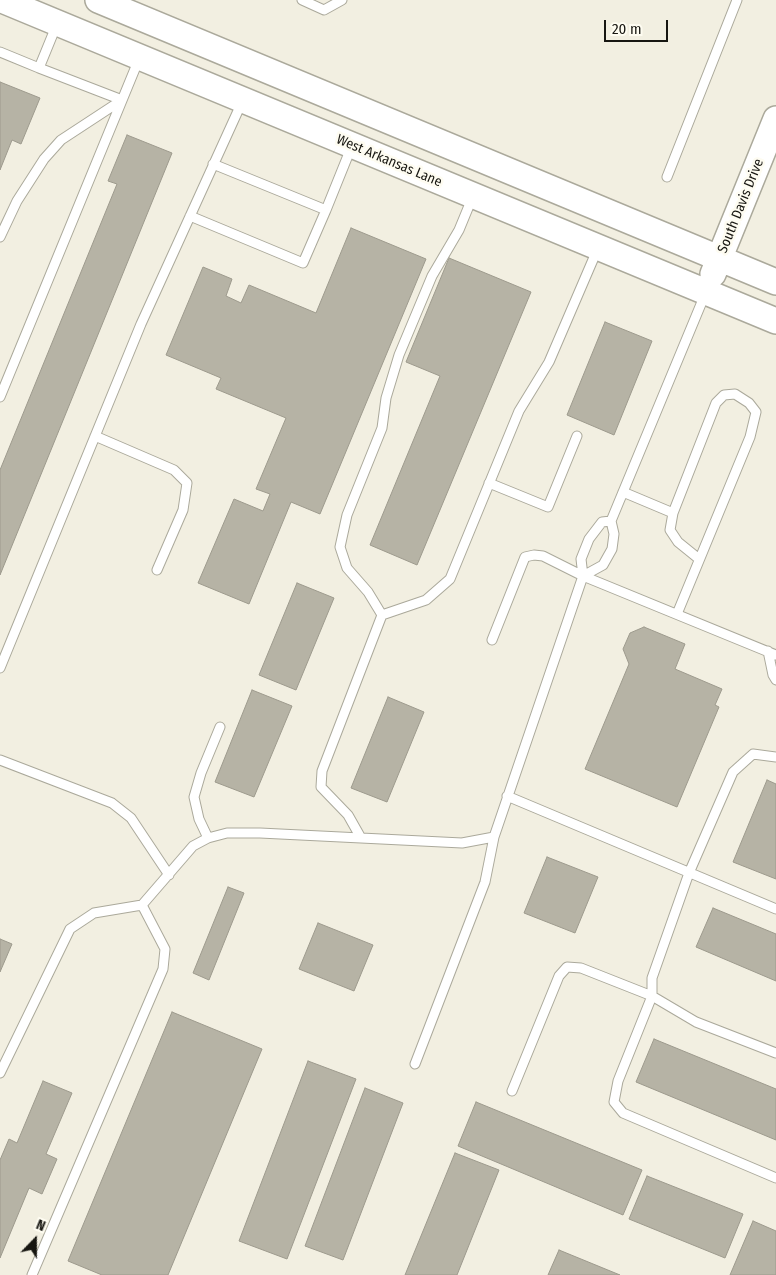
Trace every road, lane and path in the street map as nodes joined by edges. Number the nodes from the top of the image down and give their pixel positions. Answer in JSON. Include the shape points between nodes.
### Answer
{"nodes":[{"id":1,"x":2,"y":0,"type":"edge"},
{"id":2,"x":98,"y":0,"type":"edge"},
{"id":3,"x":302,"y":0,"type":"edge"},
{"id":4,"x":342,"y":0,"type":"edge"},
{"id":5,"x":737,"y":0,"type":"edge"},
{"id":6,"x":58,"y":23,"type":"junction"},
{"id":7,"x":0,"y":52,"type":"edge"},
{"id":8,"x":140,"y":57,"type":"junction"},
{"id":9,"x":257,"y":66,"type":"junction"},
{"id":10,"x":39,"y":68,"type":"junction"},
{"id":11,"x":122,"y":100,"type":"junction"},
{"id":12,"x":243,"y":100,"type":"junction"},
{"id":13,"x":776,"y":119,"type":"edge"},
{"id":14,"x":352,"y":145,"type":"junction"},
{"id":15,"x":770,"y":149,"type":"edge"},
{"id":16,"x":213,"y":164,"type":"junction"},
{"id":17,"x":667,"y":177,"type":"dead end"},
{"id":18,"x":473,"y":196,"type":"junction"},
{"id":19,"x":326,"y":210,"type":"junction"},
{"id":20,"x":190,"y":216,"type":"junction"},
{"id":21,"x":0,"y":237,"type":"edge"},
{"id":22,"x":598,"y":248,"type":"junction"},
{"id":23,"x":719,"y":259,"type":"junction"},
{"id":24,"x":776,"y":282,"type":"edge"},
{"id":25,"x":706,"y":292,"type":"junction"},
{"id":26,"x":776,"y":321,"type":"edge"},
{"id":27,"x":0,"y":396,"type":"edge"},
{"id":28,"x":95,"y":436,"type":"junction"},
{"id":29,"x":577,"y":436,"type":"dead end"},
{"id":30,"x":489,"y":483,"type":"junction"},
{"id":31,"x":623,"y":492,"type":"junction"},
{"id":32,"x":673,"y":513,"type":"junction"},
{"id":33,"x":611,"y":521,"type":"junction"},
{"id":34,"x":699,"y":559,"type":"junction"},
{"id":35,"x":157,"y":570,"type":"dead end"},
{"id":36,"x":583,"y":576,"type":"junction"},
{"id":37,"x":677,"y":614,"type":"junction"},
{"id":38,"x":382,"y":615,"type":"junction"},
{"id":39,"x":492,"y":640,"type":"dead end"},
{"id":40,"x":772,"y":653,"type":"edge"},
{"id":41,"x":0,"y":668,"type":"edge"},
{"id":42,"x":776,"y":680,"type":"edge"},
{"id":43,"x":220,"y":727,"type":"dead end"},
{"id":44,"x":776,"y":758,"type":"edge"},
{"id":45,"x":0,"y":760,"type":"edge"},
{"id":46,"x":507,"y":796,"type":"junction"},
{"id":47,"x":494,"y":837,"type":"junction"},
{"id":48,"x":208,"y":838,"type":"junction"},
{"id":49,"x":361,"y":838,"type":"junction"},
{"id":50,"x":689,"y":872,"type":"junction"},
{"id":51,"x":169,"y":875,"type":"junction"},
{"id":52,"x":142,"y":905,"type":"junction"},
{"id":53,"x":776,"y":910,"type":"edge"},
{"id":54,"x":652,"y":996,"type":"junction"},
{"id":55,"x":776,"y":1053,"type":"edge"},
{"id":56,"x":415,"y":1064,"type":"dead end"},
{"id":57,"x":0,"y":1073,"type":"edge"},
{"id":58,"x":512,"y":1091,"type":"dead end"},
{"id":59,"x":776,"y":1178,"type":"edge"},
{"id":60,"x":32,"y":1275,"type":"edge"}],
"edges":[{"from":1,"to":6,"type":"main road","name":"West Arkansas Lane"},
{"from":2,"to":9,"type":"main road"},
{"from":3,"to":4,"type":"lane","via":[[324,10]]},
{"from":5,"to":17,"type":"lane"},
{"from":6,"to":8,"type":"main road","name":"West Arkansas Lane"},
{"from":6,"to":10,"type":"lane"},
{"from":7,"to":10,"type":"lane"},
{"from":8,"to":11,"type":"lane"},
{"from":8,"to":12,"type":"main road","name":"West Arkansas Lane"},
{"from":9,"to":12,"type":"main road"},
{"from":9,"to":23,"type":"main road"},
{"from":10,"to":11,"type":"lane"},
{"from":11,"to":21,"type":"lane","via":[[61,140],[44,159],[17,201]]},
{"from":11,"to":27,"type":"lane"},
{"from":12,"to":14,"type":"main road","name":"West Arkansas Lane"},
{"from":12,"to":16,"type":"lane"},
{"from":13,"to":15,"type":"main road","name":"South Davis Drive"},
{"from":14,"to":18,"type":"main road","name":"West Arkansas Lane"},
{"from":14,"to":19,"type":"lane"},
{"from":15,"to":23,"type":"main road","name":"South Davis Drive"},
{"from":16,"to":19,"type":"lane"},
{"from":16,"to":20,"type":"lane"},
{"from":18,"to":22,"type":"main road","name":"West Arkansas Lane"},
{"from":18,"to":38,"type":"lane","via":[[459,230],[432,276],[399,355],[386,398],[382,428],[347,515],[340,547],[347,568],[368,592]]},
{"from":19,"to":20,"type":"lane","via":[[303,263]]},
{"from":20,"to":28,"type":"lane"},
{"from":22,"to":25,"type":"main road","name":"West Arkansas Lane"},
{"from":22,"to":30,"type":"lane","via":[[549,362],[519,412]]},
{"from":23,"to":24,"type":"main road"},
{"from":23,"to":25,"type":"main road","name":"South Davis Drive"},
{"from":25,"to":26,"type":"main road","name":"West Arkansas Lane"},
{"from":25,"to":31,"type":"lane"},
{"from":28,"to":35,"type":"lane","via":[[174,470],[187,483],[183,510]]},
{"from":28,"to":41,"type":"lane"},
{"from":29,"to":30,"type":"lane","via":[[548,507]]},
{"from":30,"to":38,"type":"lane","via":[[450,579],[426,600]]},
{"from":31,"to":32,"type":"lane"},
{"from":31,"to":33,"type":"lane"},
{"from":32,"to":34,"type":"lane","via":[[670,530],[678,542]]},
{"from":32,"to":34,"type":"lane","via":[[716,403],[724,395],[735,394],[756,412],[750,437]]},
{"from":33,"to":36,"type":"lane","via":[[602,522],[589,540],[581,560]]},
{"from":33,"to":36,"type":"lane","via":[[614,534],[612,549],[603,565]]},
{"from":34,"to":37,"type":"lane"},
{"from":36,"to":37,"type":"lane"},
{"from":36,"to":39,"type":"lane","via":[[543,556],[525,557]]},
{"from":36,"to":46,"type":"lane"},
{"from":37,"to":40,"type":"lane"},
{"from":38,"to":49,"type":"lane","via":[[322,771],[322,787],[348,815]]},
{"from":40,"to":42,"type":"lane"},
{"from":43,"to":48,"type":"lane","via":[[194,797]]},
{"from":44,"to":50,"type":"lane","via":[[753,754],[733,772]]},
{"from":45,"to":51,"type":"lane","via":[[112,802],[131,818]]},
{"from":46,"to":47,"type":"lane"},
{"from":46,"to":50,"type":"lane"},
{"from":47,"to":49,"type":"lane","via":[[462,843]]},
{"from":47,"to":56,"type":"lane","via":[[485,882]]},
{"from":48,"to":49,"type":"lane","via":[[227,833],[260,832]]},
{"from":48,"to":51,"type":"lane","via":[[193,846]]},
{"from":50,"to":53,"type":"lane"},
{"from":50,"to":54,"type":"lane","via":[[652,978]]},
{"from":51,"to":52,"type":"lane"},
{"from":52,"to":57,"type":"lane","via":[[94,912],[70,929]]},
{"from":52,"to":60,"type":"lane","via":[[165,949],[163,969]]},
{"from":54,"to":55,"type":"lane","via":[[696,1022]]},
{"from":54,"to":58,"type":"lane","via":[[581,968],[568,967],[559,976]]},
{"from":54,"to":59,"type":"lane","via":[[618,1081],[614,1102],[623,1113]]}]}
